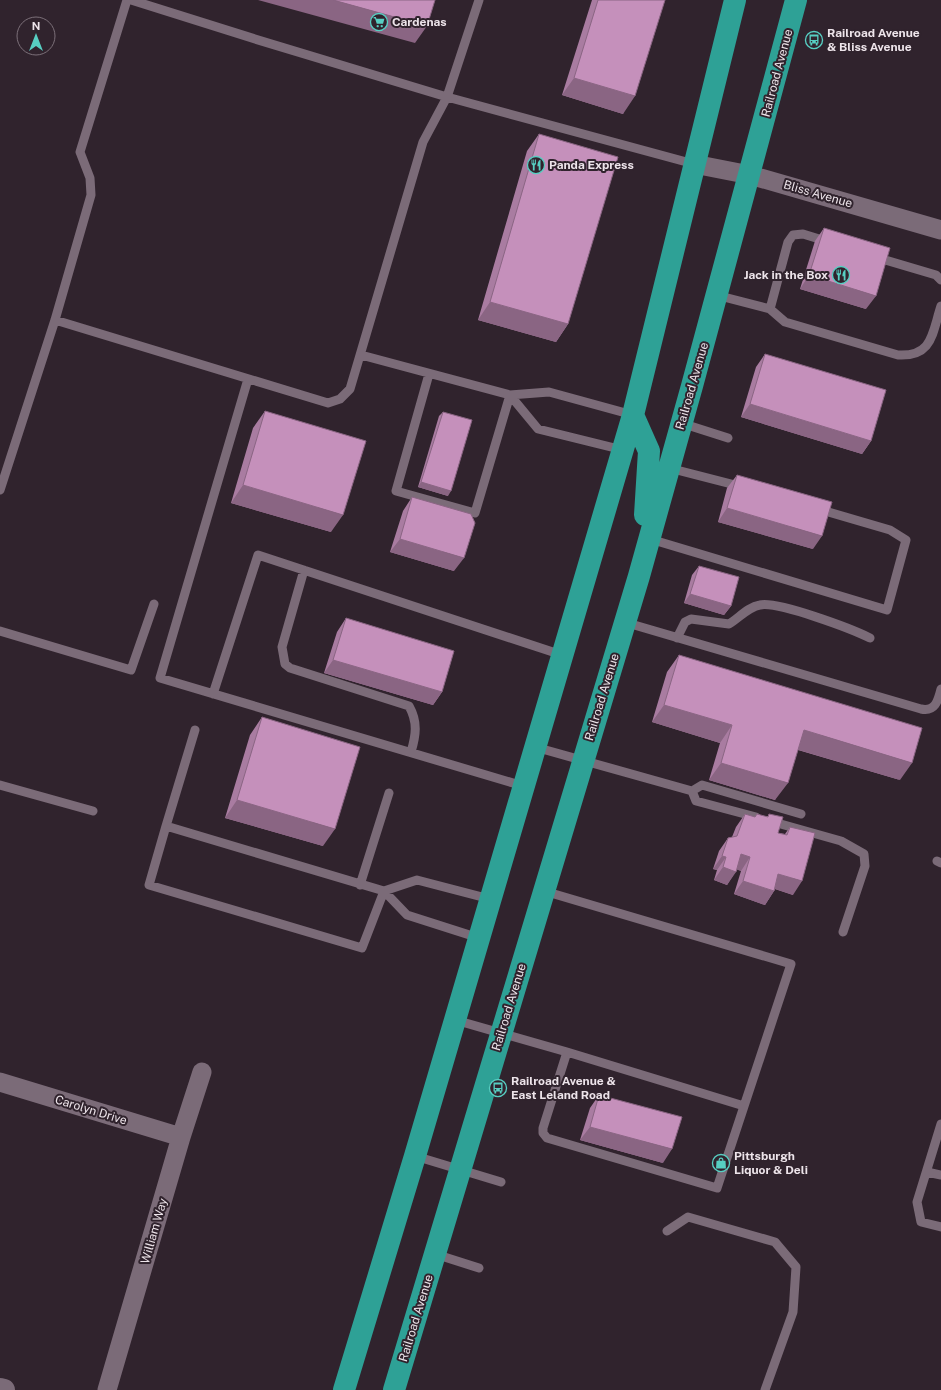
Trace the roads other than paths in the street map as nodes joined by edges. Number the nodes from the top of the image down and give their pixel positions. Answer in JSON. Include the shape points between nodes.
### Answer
{"nodes":[{"id":1,"x":126,"y":0,"type":"edge"},
{"id":2,"x":131,"y":0,"type":"edge"},
{"id":3,"x":479,"y":0,"type":"edge"},
{"id":4,"x":735,"y":0,"type":"edge"},
{"id":5,"x":796,"y":0,"type":"edge"},
{"id":6,"x":447,"y":97,"type":"junction"},
{"id":7,"x":694,"y":164,"type":"junction"},
{"id":8,"x":750,"y":175,"type":"junction"},
{"id":9,"x":941,"y":230,"type":"edge"},
{"id":10,"x":840,"y":246,"type":"edge"},
{"id":11,"x":869,"y":255,"type":"edge"},
{"id":12,"x":941,"y":280,"type":"edge"},
{"id":13,"x":716,"y":295,"type":"junction"},
{"id":14,"x":941,"y":306,"type":"edge"},
{"id":15,"x":770,"y":308,"type":"junction"},
{"id":16,"x":55,"y":320,"type":"junction"},
{"id":17,"x":361,"y":355,"type":"junction"},
{"id":18,"x":429,"y":374,"type":"junction"},
{"id":19,"x":248,"y":379,"type":"junction"},
{"id":20,"x":510,"y":395,"type":"junction"},
{"id":21,"x":633,"y":415,"type":"junction"},
{"id":22,"x":682,"y":423,"type":"junction"},
{"id":23,"x":728,"y":438,"type":"dead end"},
{"id":24,"x":623,"y":450,"type":"junction"},
{"id":25,"x":669,"y":468,"type":"junction"},
{"id":26,"x":0,"y":490,"type":"edge"},
{"id":27,"x":752,"y":490,"type":"edge"},
{"id":28,"x":806,"y":506,"type":"edge"},
{"id":29,"x":648,"y":538,"type":"junction"},
{"id":30,"x":304,"y":570,"type":"junction"},
{"id":31,"x":639,"y":576,"type":"junction"},
{"id":32,"x":154,"y":604,"type":"dead end"},
{"id":33,"x":624,"y":622,"type":"junction"},
{"id":34,"x":0,"y":631,"type":"edge"},
{"id":35,"x":677,"y":638,"type":"junction"},
{"id":36,"x":870,"y":638,"type":"dead end"},
{"id":37,"x":562,"y":655,"type":"junction"},
{"id":38,"x":941,"y":689,"type":"edge"},
{"id":39,"x":213,"y":694,"type":"junction"},
{"id":40,"x":195,"y":730,"type":"dead end"},
{"id":41,"x":535,"y":747,"type":"junction"},
{"id":42,"x":411,"y":752,"type":"junction"},
{"id":43,"x":583,"y":760,"type":"junction"},
{"id":44,"x":0,"y":785,"type":"edge"},
{"id":45,"x":523,"y":786,"type":"junction"},
{"id":46,"x":692,"y":791,"type":"junction"},
{"id":47,"x":389,"y":793,"type":"dead end"},
{"id":48,"x":93,"y":811,"type":"dead end"},
{"id":49,"x":801,"y":814,"type":"dead end"},
{"id":50,"x":166,"y":826,"type":"junction"},
{"id":51,"x":360,"y":885,"type":"junction"},
{"id":52,"x":384,"y":891,"type":"junction"},
{"id":53,"x":544,"y":891,"type":"junction"},
{"id":54,"x":490,"y":899,"type":"junction"},
{"id":55,"x":843,"y":932,"type":"dead end"},
{"id":56,"x":479,"y":938,"type":"junction"},
{"id":57,"x":455,"y":1020,"type":"junction"},
{"id":58,"x":501,"y":1033,"type":"junction"},
{"id":59,"x":567,"y":1052,"type":"junction"},
{"id":60,"x":202,"y":1072,"type":"dead end"},
{"id":61,"x":0,"y":1082,"type":"edge"},
{"id":62,"x":744,"y":1106,"type":"junction"},
{"id":63,"x":941,"y":1124,"type":"edge"},
{"id":64,"x":181,"y":1137,"type":"junction"},
{"id":65,"x":415,"y":1156,"type":"junction"},
{"id":66,"x":460,"y":1170,"type":"junction"},
{"id":67,"x":927,"y":1172,"type":"junction"},
{"id":68,"x":941,"y":1175,"type":"edge"},
{"id":69,"x":501,"y":1182,"type":"dead end"},
{"id":70,"x":941,"y":1227,"type":"edge"},
{"id":71,"x":668,"y":1231,"type":"dead end"},
{"id":72,"x":435,"y":1254,"type":"junction"},
{"id":73,"x":479,"y":1268,"type":"dead end"},
{"id":74,"x":0,"y":1389,"type":"edge"},
{"id":75,"x":4,"y":1390,"type":"edge"},
{"id":76,"x":107,"y":1390,"type":"edge"},
{"id":77,"x":344,"y":1390,"type":"edge"},
{"id":78,"x":394,"y":1390,"type":"edge"},
{"id":79,"x":766,"y":1390,"type":"edge"}],
"edges":[{"from":1,"to":16,"type":"lane","via":[[80,152],[90,178],[91,195]]},
{"from":2,"to":6,"type":"lane"},
{"from":3,"to":6,"type":"lane"},
{"from":4,"to":7,"type":"highway"},
{"from":5,"to":8,"type":"highway","name":"Railroad Avenue"},
{"from":6,"to":7,"type":"lane"},
{"from":6,"to":17,"type":"lane","via":[[423,142]]},
{"from":7,"to":8,"type":"street","name":"Bliss Avenue"},
{"from":7,"to":21,"type":"highway"},
{"from":8,"to":9,"type":"street","name":"Bliss Avenue"},
{"from":8,"to":13,"type":"highway","name":"Railroad Avenue"},
{"from":10,"to":15,"type":"lane","via":[[803,234],[793,235],[788,242]]},
{"from":11,"to":12,"type":"lane","via":[[936,276]]},
{"from":13,"to":15,"type":"lane"},
{"from":13,"to":22,"type":"highway","name":"Railroad Avenue"},
{"from":14,"to":15,"type":"lane","via":[[930,340],[923,350],[912,355],[898,355],[785,322]]},
{"from":16,"to":19,"type":"lane"},
{"from":16,"to":26,"type":"lane"},
{"from":17,"to":18,"type":"lane"},
{"from":17,"to":19,"type":"lane","via":[[350,388],[340,398],[328,403]]},
{"from":18,"to":20,"type":"lane"},
{"from":18,"to":20,"type":"lane","via":[[396,491],[475,513]]},
{"from":19,"to":39,"type":"lane","via":[[160,678]]},
{"from":20,"to":21,"type":"lane","via":[[550,392]]},
{"from":20,"to":24,"type":"lane","via":[[538,429]]},
{"from":21,"to":24,"type":"highway"},
{"from":21,"to":31,"type":"highway","via":[[649,451]]},
{"from":22,"to":23,"type":"lane"},
{"from":22,"to":25,"type":"highway","name":"Railroad Avenue"},
{"from":24,"to":37,"type":"highway"},
{"from":25,"to":27,"type":"lane"},
{"from":25,"to":29,"type":"highway","name":"Railroad Avenue"},
{"from":28,"to":29,"type":"lane","via":[[890,530],[906,540],[886,610]]},
{"from":29,"to":31,"type":"highway","name":"Railroad Avenue"},
{"from":30,"to":37,"type":"lane"},
{"from":30,"to":39,"type":"lane","via":[[258,555]]},
{"from":30,"to":42,"type":"lane","via":[[282,647],[285,664],[290,668],[409,706],[414,715],[416,732]]},
{"from":31,"to":33,"type":"highway","name":"Railroad Avenue"},
{"from":32,"to":34,"type":"lane","via":[[131,670]]},
{"from":33,"to":35,"type":"lane"},
{"from":33,"to":43,"type":"highway","name":"Railroad Avenue"},
{"from":35,"to":36,"type":"lane","via":[[684,622],[691,619],[729,624],[754,606],[766,604],[838,624]]},
{"from":35,"to":38,"type":"lane","via":[[921,709],[933,708]]},
{"from":37,"to":41,"type":"highway"},
{"from":39,"to":42,"type":"lane"},
{"from":40,"to":50,"type":"lane"},
{"from":41,"to":43,"type":"lane"},
{"from":41,"to":45,"type":"highway"},
{"from":42,"to":45,"type":"lane"},
{"from":43,"to":46,"type":"lane"},
{"from":43,"to":53,"type":"highway","name":"Railroad Avenue"},
{"from":44,"to":48,"type":"lane"},
{"from":45,"to":54,"type":"highway"},
{"from":46,"to":49,"type":"lane","via":[[702,785]]},
{"from":46,"to":55,"type":"lane","via":[[696,801],[841,841],[864,854],[865,866]]},
{"from":47,"to":51,"type":"lane"},
{"from":50,"to":51,"type":"lane"},
{"from":50,"to":52,"type":"lane","via":[[149,884],[164,889],[362,948]]},
{"from":51,"to":52,"type":"lane"},
{"from":52,"to":54,"type":"lane","via":[[417,880]]},
{"from":52,"to":56,"type":"lane","via":[[407,915]]},
{"from":53,"to":58,"type":"highway","name":"Railroad Avenue"},
{"from":53,"to":62,"type":"lane","via":[[791,964]]},
{"from":54,"to":56,"type":"highway"},
{"from":56,"to":57,"type":"highway"},
{"from":57,"to":58,"type":"lane"},
{"from":57,"to":65,"type":"highway"},
{"from":58,"to":59,"type":"lane"},
{"from":58,"to":66,"type":"highway","name":"Railroad Avenue"},
{"from":59,"to":62,"type":"lane"},
{"from":59,"to":62,"type":"lane","via":[[543,1128],[547,1138],[717,1188]]},
{"from":60,"to":64,"type":"street","name":"William Way"},
{"from":61,"to":64,"type":"street","name":"Carolyn Drive"},
{"from":63,"to":67,"type":"lane"},
{"from":64,"to":76,"type":"street","name":"William Way"},
{"from":65,"to":66,"type":"lane"},
{"from":65,"to":77,"type":"highway"},
{"from":66,"to":69,"type":"lane"},
{"from":66,"to":72,"type":"highway","name":"Railroad Avenue"},
{"from":67,"to":68,"type":"lane"},
{"from":67,"to":70,"type":"lane","via":[[917,1202],[921,1222]]},
{"from":71,"to":79,"type":"lane","via":[[688,1217],[775,1242],[796,1267],[793,1312]]},
{"from":72,"to":73,"type":"lane"},
{"from":72,"to":78,"type":"highway","name":"Railroad Avenue"},
{"from":74,"to":75,"type":"main road"}]}
